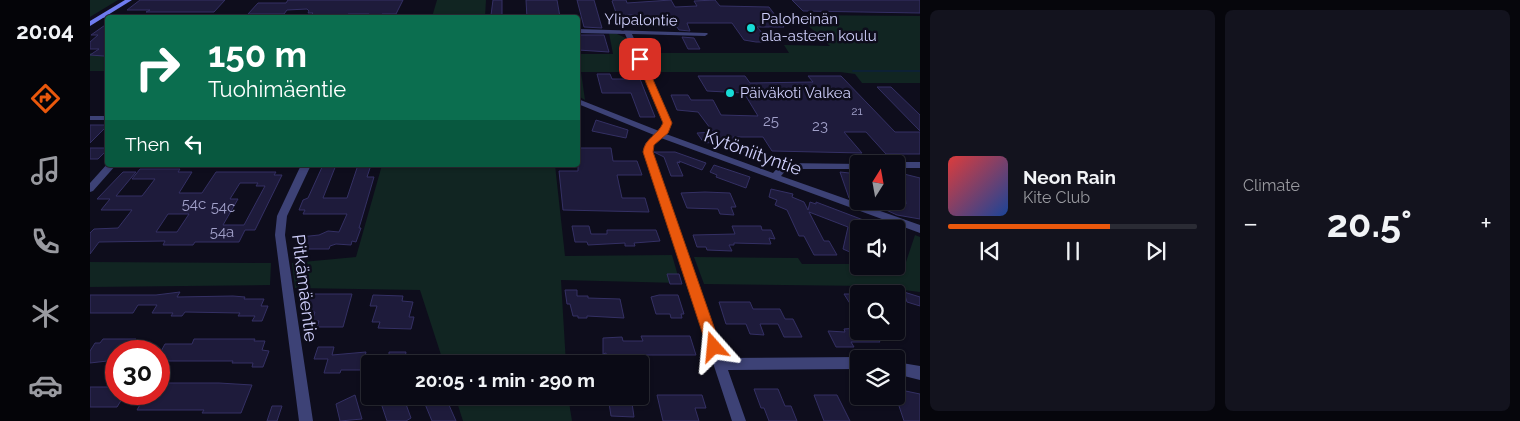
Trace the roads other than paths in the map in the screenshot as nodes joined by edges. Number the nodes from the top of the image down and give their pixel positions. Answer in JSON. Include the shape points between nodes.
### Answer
{"nodes":[{"id":1,"x":129,"y":0,"type":"edge"},
{"id":2,"x":102,"y":16,"type":"junction"},
{"id":3,"x":105,"y":16,"type":"edge"},
{"id":4,"x":90,"y":24,"type":"edge"},
{"id":5,"x":580,"y":31,"type":"edge"},
{"id":6,"x":628,"y":33,"type":"junction"},
{"id":7,"x":705,"y":34,"type":"dead end"},
{"id":8,"x":580,"y":102,"type":"edge"},
{"id":9,"x":90,"y":118,"type":"edge"},
{"id":10,"x":105,"y":118,"type":"edge"},
{"id":11,"x":660,"y":135,"type":"junction"},
{"id":12,"x":920,"y":165,"type":"edge"},
{"id":13,"x":850,"y":166,"type":"edge"},
{"id":14,"x":905,"y":166,"type":"edge"},
{"id":15,"x":109,"y":167,"type":"edge"},
{"id":16,"x":305,"y":167,"type":"edge"},
{"id":17,"x":775,"y":177,"type":"junction"},
{"id":18,"x":90,"y":189,"type":"edge"},
{"id":19,"x":920,"y":229,"type":"edge"},
{"id":20,"x":850,"y":363,"type":"edge"},
{"id":21,"x":720,"y":364,"type":"junction"},
{"id":22,"x":905,"y":370,"type":"edge"},
{"id":23,"x":920,"y":373,"type":"edge"},
{"id":24,"x":306,"y":421,"type":"edge"},
{"id":25,"x":739,"y":421,"type":"edge"}],
"edges":[{"from":1,"to":2,"type":"main road"},
{"from":2,"to":3,"type":"street"},
{"from":2,"to":4,"type":"main road"},
{"from":5,"to":6,"type":"street","name":"Ylipalontie"},
{"from":6,"to":7,"type":"street","name":"Ylipalontie"},
{"from":6,"to":11,"type":"street","via":[[668,123]]},
{"from":8,"to":11,"type":"street","name":"Kytöniityntie"},
{"from":9,"to":10,"type":"street"},
{"from":11,"to":17,"type":"street","name":"Kytöniityntie"},
{"from":11,"to":21,"type":"street","via":[[649,144],[648,152]]},
{"from":12,"to":14,"type":"street"},
{"from":13,"to":17,"type":"street","via":[[784,166]]},
{"from":15,"to":18,"type":"street"},
{"from":16,"to":24,"type":"street","name":"Pitkämäentie","via":[[282,216],[280,235]]},
{"from":17,"to":19,"type":"street","name":"Kytöniityntie"},
{"from":20,"to":21,"type":"street"},
{"from":21,"to":25,"type":"street"},
{"from":22,"to":23,"type":"street"}]}
